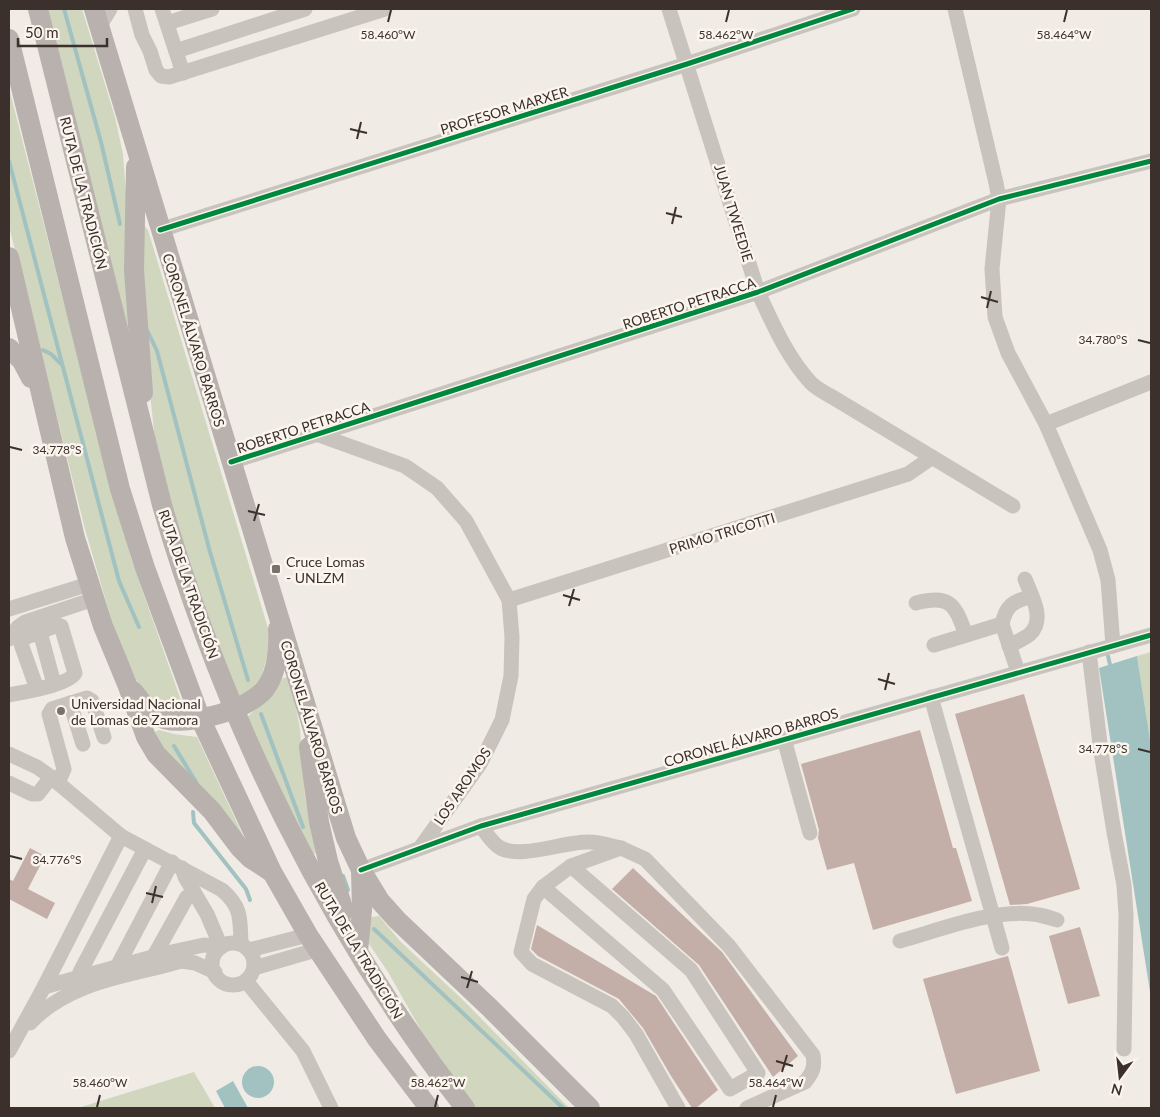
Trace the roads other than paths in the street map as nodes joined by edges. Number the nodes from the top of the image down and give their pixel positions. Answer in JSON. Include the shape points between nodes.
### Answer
{"nodes":[{"id":1,"x":38,"y":9,"type":"edge"},
{"id":2,"x":110,"y":9,"type":"edge"},
{"id":3,"x":135,"y":9,"type":"edge"},
{"id":4,"x":143,"y":9,"type":"edge"},
{"id":5,"x":212,"y":9,"type":"edge"},
{"id":6,"x":385,"y":9,"type":"edge"},
{"id":7,"x":669,"y":9,"type":"edge"},
{"id":8,"x":853,"y":9,"type":"edge"},
{"id":9,"x":955,"y":9,"type":"edge"},
{"id":10,"x":298,"y":10,"type":"edge"},
{"id":11,"x":165,"y":16,"type":"edge"},
{"id":12,"x":97,"y":18,"type":"edge"},
{"id":13,"x":303,"y":35,"type":"junction"},
{"id":14,"x":9,"y":39,"type":"edge"},
{"id":15,"x":176,"y":50,"type":"junction"},
{"id":16,"x":150,"y":51,"type":"junction"},
{"id":17,"x":687,"y":64,"type":"junction"},
{"id":18,"x":182,"y":73,"type":"junction"},
{"id":19,"x":136,"y":150,"type":"junction"},
{"id":20,"x":1151,"y":161,"type":"edge"},
{"id":21,"x":999,"y":199,"type":"junction"},
{"id":22,"x":160,"y":230,"type":"junction"},
{"id":23,"x":9,"y":257,"type":"edge"},
{"id":24,"x":758,"y":292,"type":"junction"},
{"id":25,"x":9,"y":348,"type":"edge"},
{"id":26,"x":1151,"y":382,"type":"edge"},
{"id":27,"x":41,"y":397,"type":"junction"},
{"id":28,"x":1046,"y":424,"type":"junction"},
{"id":29,"x":316,"y":434,"type":"junction"},
{"id":30,"x":148,"y":450,"type":"junction"},
{"id":31,"x":931,"y":458,"type":"junction"},
{"id":32,"x":231,"y":462,"type":"junction"},
{"id":33,"x":1013,"y":506,"type":"dead end"},
{"id":34,"x":1025,"y":579,"type":"dead end"},
{"id":35,"x":92,"y":591,"type":"junction"},
{"id":36,"x":1031,"y":596,"type":"junction"},
{"id":37,"x":509,"y":600,"type":"junction"},
{"id":38,"x":916,"y":603,"type":"dead end"},
{"id":39,"x":275,"y":607,"type":"junction"},
{"id":40,"x":9,"y":609,"type":"edge"},
{"id":41,"x":1002,"y":624,"type":"junction"},
{"id":42,"x":40,"y":632,"type":"junction"},
{"id":43,"x":1151,"y":634,"type":"edge"},
{"id":44,"x":966,"y":636,"type":"junction"},
{"id":45,"x":9,"y":639,"type":"edge"},
{"id":46,"x":934,"y":645,"type":"dead end"},
{"id":47,"x":1009,"y":646,"type":"junction"},
{"id":48,"x":1113,"y":646,"type":"junction"},
{"id":49,"x":1089,"y":652,"type":"junction"},
{"id":50,"x":1018,"y":672,"type":"junction"},
{"id":51,"x":54,"y":684,"type":"junction"},
{"id":52,"x":127,"y":684,"type":"junction"},
{"id":53,"x":37,"y":689,"type":"junction"},
{"id":54,"x":9,"y":695,"type":"edge"},
{"id":55,"x":931,"y":697,"type":"junction"},
{"id":56,"x":70,"y":703,"type":"junction"},
{"id":57,"x":306,"y":705,"type":"junction"},
{"id":58,"x":233,"y":709,"type":"junction"},
{"id":59,"x":201,"y":720,"type":"junction"},
{"id":60,"x":104,"y":737,"type":"dead end"},
{"id":61,"x":784,"y":740,"type":"junction"},
{"id":62,"x":83,"y":744,"type":"dead end"},
{"id":63,"x":9,"y":754,"type":"edge"},
{"id":64,"x":55,"y":780,"type":"junction"},
{"id":65,"x":9,"y":783,"type":"edge"},
{"id":66,"x":481,"y":826,"type":"junction"},
{"id":67,"x":810,"y":833,"type":"dead end"},
{"id":68,"x":121,"y":836,"type":"junction"},
{"id":69,"x":420,"y":848,"type":"junction"},
{"id":70,"x":621,"y":848,"type":"junction"},
{"id":71,"x":146,"y":850,"type":"junction"},
{"id":72,"x":177,"y":865,"type":"junction"},
{"id":73,"x":571,"y":866,"type":"junction"},
{"id":74,"x":361,"y":870,"type":"junction"},
{"id":75,"x":272,"y":872,"type":"junction"},
{"id":76,"x":543,"y":887,"type":"junction"},
{"id":77,"x":194,"y":892,"type":"junction"},
{"id":78,"x":993,"y":915,"type":"junction"},
{"id":79,"x":1057,"y":920,"type":"dead end"},
{"id":80,"x":900,"y":941,"type":"dead end"},
{"id":81,"x":314,"y":942,"type":"junction"},
{"id":82,"x":221,"y":947,"type":"junction"},
{"id":83,"x":245,"y":947,"type":"junction"},
{"id":84,"x":1002,"y":948,"type":"dead end"},
{"id":85,"x":358,"y":951,"type":"junction"},
{"id":86,"x":164,"y":958,"type":"junction"},
{"id":87,"x":118,"y":965,"type":"junction"},
{"id":88,"x":214,"y":972,"type":"junction"},
{"id":89,"x":250,"y":974,"type":"junction"},
{"id":90,"x":82,"y":982,"type":"junction"},
{"id":91,"x":44,"y":987,"type":"junction"},
{"id":92,"x":18,"y":1035,"type":"junction"},
{"id":93,"x":1124,"y":1049,"type":"dead end"},
{"id":94,"x":9,"y":1051,"type":"edge"},
{"id":95,"x":399,"y":1068,"type":"junction"},
{"id":96,"x":331,"y":1108,"type":"edge"},
{"id":97,"x":423,"y":1108,"type":"edge"},
{"id":98,"x":429,"y":1108,"type":"edge"},
{"id":99,"x":465,"y":1108,"type":"edge"},
{"id":100,"x":590,"y":1108,"type":"edge"},
{"id":101,"x":678,"y":1108,"type":"edge"},
{"id":102,"x":747,"y":1108,"type":"edge"}],
"edges":[{"from":1,"to":30,"type":"main road","name":"RUTA DE LA TRADICIÓN"},
{"from":2,"to":12,"type":"street"},
{"from":3,"to":16,"type":"street"},
{"from":4,"to":16,"type":"street","via":[[150,32]]},
{"from":5,"to":11,"type":"street"},
{"from":6,"to":13,"type":"street"},
{"from":7,"to":17,"type":"street","name":"JUAN TWEEDIE"},
{"from":8,"to":17,"type":"street","name":"PROFESOR MARXER"},
{"from":9,"to":21,"type":"street"},
{"from":10,"to":13,"type":"street"},
{"from":10,"to":15,"type":"street"},
{"from":11,"to":15,"type":"street"},
{"from":12,"to":19,"type":"main road","name":"CORONEL ÁLVARO BARROS"},
{"from":13,"to":18,"type":"street"},
{"from":14,"to":59,"type":"main road","via":[[120,490]]},
{"from":15,"to":18,"type":"street"},
{"from":16,"to":18,"type":"street","via":[[161,76]]},
{"from":17,"to":22,"type":"street","name":"PROFESOR MARXER"},
{"from":17,"to":24,"type":"street","name":"JUAN TWEEDIE"},
{"from":19,"to":22,"type":"main road","name":"CORONEL ÁLVARO BARROS"},
{"from":19,"to":30,"type":"main road","via":[[134,270]]},
{"from":20,"to":21,"type":"street","name":"ROBERTO PETRACCA"},
{"from":21,"to":24,"type":"street","name":"ROBERTO PETRACCA"},
{"from":21,"to":28,"type":"street","via":[[992,269],[995,317],[1008,352]]},
{"from":22,"to":32,"type":"main road","name":"CORONEL ÁLVARO BARROS"},
{"from":23,"to":27,"type":"main road"},
{"from":24,"to":29,"type":"street","name":"ROBERTO PETRACCA"},
{"from":24,"to":31,"type":"street","name":"JUAN TWEEDIE","via":[[797,366],[813,384]]},
{"from":25,"to":27,"type":"main road","via":[[22,360]]},
{"from":26,"to":28,"type":"street"},
{"from":27,"to":35,"type":"main road","via":[[75,538]]},
{"from":28,"to":48,"type":"street","via":[[1100,550],[1108,580]]},
{"from":29,"to":32,"type":"street","name":"ROBERTO PETRACCA"},
{"from":29,"to":37,"type":"street","name":"LOS AROMOS","via":[[406,466],[437,488],[466,521]]},
{"from":30,"to":58,"type":"main road","name":"RUTA DE LA TRADICIÓN","via":[[178,561]]},
{"from":31,"to":33,"type":"street","name":"JUAN TWEEDIE"},
{"from":31,"to":37,"type":"street","name":"PRIMO TRICOTTI","via":[[908,474]]},
{"from":32,"to":39,"type":"main road","name":"CORONEL ÁLVARO BARROS"},
{"from":34,"to":36,"type":"street"},
{"from":35,"to":40,"type":"street"},
{"from":35,"to":45,"type":"street","via":[[26,622]]},
{"from":35,"to":52,"type":"main road"},
{"from":36,"to":41,"type":"street","via":[[1014,602]]},
{"from":36,"to":47,"type":"street","via":[[1038,614],[1036,624],[1029,635]]},
{"from":37,"to":69,"type":"street","name":"LOS AROMOS","via":[[511,676],[502,720],[480,764]]},
{"from":38,"to":44,"type":"street","via":[[932,599],[950,605],[958,613]]},
{"from":39,"to":57,"type":"main road","name":"CORONEL ÁLVARO BARROS"},
{"from":39,"to":58,"type":"main road","via":[[279,644],[266,688],[255,698]]},
{"from":41,"to":44,"type":"street"},
{"from":41,"to":47,"type":"street"},
{"from":42,"to":51,"type":"street"},
{"from":42,"to":51,"type":"street","via":[[61,626],[75,673],[68,680]]},
{"from":42,"to":53,"type":"street","via":[[24,638],[21,644]]},
{"from":43,"to":48,"type":"street","name":"CORONEL ÁLVARO BARROS"},
{"from":44,"to":46,"type":"street"},
{"from":47,"to":50,"type":"street"},
{"from":48,"to":49,"type":"street","name":"CORONEL ÁLVARO BARROS"},
{"from":49,"to":50,"type":"street","name":"CORONEL ÁLVARO BARROS"},
{"from":49,"to":93,"type":"street","via":[[1101,752],[1124,885]]},
{"from":50,"to":55,"type":"street","name":"CORONEL ÁLVARO BARROS"},
{"from":51,"to":53,"type":"street"},
{"from":52,"to":59,"type":"main road","via":[[142,703],[163,719]]},
{"from":52,"to":75,"type":"main road","via":[[146,737],[156,754],[212,811],[240,848]]},
{"from":53,"to":54,"type":"street"},
{"from":55,"to":61,"type":"street","name":"CORONEL ÁLVARO BARROS"},
{"from":55,"to":78,"type":"street"},
{"from":56,"to":60,"type":"street","via":[[87,698],[92,700]]},
{"from":56,"to":62,"type":"street"},
{"from":56,"to":64,"type":"street","via":[[52,709],[49,714],[64,769]]},
{"from":57,"to":74,"type":"main road","name":"CORONEL ÁLVARO BARROS","via":[[346,838]]},
{"from":57,"to":85,"type":"main road","via":[[319,822],[328,861]]},
{"from":58,"to":59,"type":"main road"},
{"from":58,"to":85,"type":"main road","name":"RUTA DE LA TRADICIÓN","via":[[303,857]]},
{"from":59,"to":75,"type":"main road"},
{"from":61,"to":66,"type":"street","name":"CORONEL ÁLVARO BARROS"},
{"from":61,"to":67,"type":"street"},
{"from":63,"to":64,"type":"street"},
{"from":64,"to":65,"type":"street","via":[[38,794]]},
{"from":64,"to":68,"type":"street"},
{"from":66,"to":69,"type":"street","name":"CORONEL ÁLVARO BARROS"},
{"from":66,"to":70,"type":"street","via":[[498,847],[510,852],[589,841]]},
{"from":68,"to":71,"type":"street"},
{"from":68,"to":91,"type":"street"},
{"from":69,"to":74,"type":"street","name":"CORONEL ÁLVARO BARROS"},
{"from":70,"to":73,"type":"street"},
{"from":70,"to":102,"type":"street","via":[[645,859],[729,946],[812,1055],[815,1065],[805,1082]]},
{"from":71,"to":72,"type":"street"},
{"from":71,"to":90,"type":"street","via":[[80,972]]},
{"from":72,"to":77,"type":"street"},
{"from":72,"to":83,"type":"street","via":[[232,898],[239,913]]},
{"from":72,"to":87,"type":"street"},
{"from":73,"to":76,"type":"street"},
{"from":73,"to":76,"type":"street","via":[[691,970],[758,1073],[730,1089],[663,990]]},
{"from":74,"to":85,"type":"main road"},
{"from":74,"to":100,"type":"main road","name":"CORONEL ÁLVARO BARROS","via":[[397,920]]},
{"from":75,"to":81,"type":"main road"},
{"from":76,"to":101,"type":"street","via":[[534,899],[521,952],[532,964],[612,1006],[636,1034]]},
{"from":77,"to":82,"type":"street"},
{"from":77,"to":86,"type":"street","via":[[187,896]]},
{"from":78,"to":79,"type":"street","via":[[1038,915]]},
{"from":78,"to":80,"type":"street"},
{"from":78,"to":84,"type":"street"},
{"from":81,"to":83,"type":"street"},
{"from":81,"to":89,"type":"street"},
{"from":81,"to":95,"type":"main road"},
{"from":82,"to":83,"type":"street","via":[[230,943]]},
{"from":82,"to":86,"type":"street","via":[[204,944]]},
{"from":82,"to":88,"type":"street","via":[[213,962]]},
{"from":83,"to":89,"type":"street","via":[[253,958]]},
{"from":85,"to":99,"type":"main road","name":"RUTA DE LA TRADICIÓN","via":[[390,1005]]},
{"from":86,"to":87,"type":"street"},
{"from":86,"to":88,"type":"street","via":[[187,961]]},
{"from":86,"to":90,"type":"street","via":[[96,982]]},
{"from":87,"to":90,"type":"street"},
{"from":88,"to":89,"type":"street","via":[[231,985],[241,983]]},
{"from":89,"to":96,"type":"street","via":[[303,1051]]},
{"from":90,"to":91,"type":"street"},
{"from":90,"to":92,"type":"street","via":[[43,1010]]},
{"from":91,"to":92,"type":"street"},
{"from":92,"to":94,"type":"street"},
{"from":95,"to":97,"type":"street"},
{"from":95,"to":98,"type":"main road"}]}
